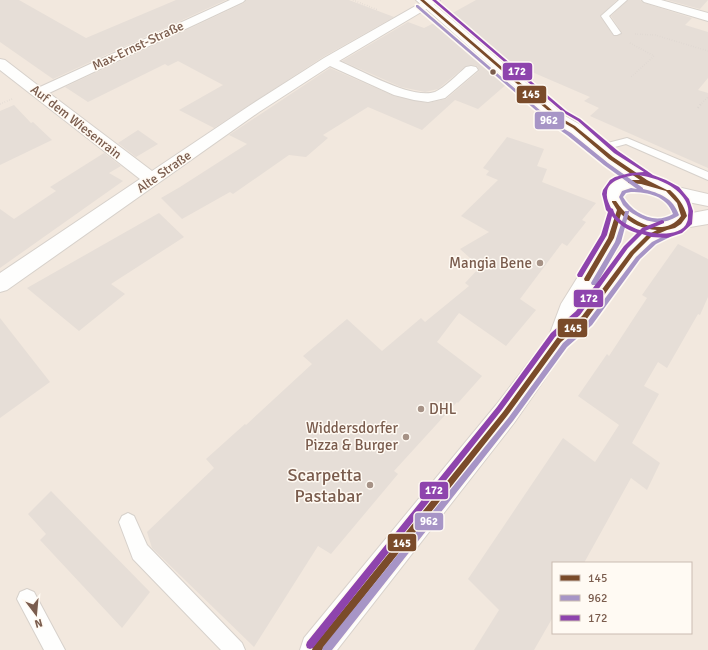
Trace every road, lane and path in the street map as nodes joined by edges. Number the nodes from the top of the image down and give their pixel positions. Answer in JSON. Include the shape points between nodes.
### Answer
{"nodes":[{"id":1,"x":239,"y":0,"type":"edge"},
{"id":2,"x":623,"y":0,"type":"edge"},
{"id":3,"x":648,"y":0,"type":"edge"},
{"id":4,"x":428,"y":1,"type":"edge"},
{"id":5,"x":708,"y":17,"type":"edge"},
{"id":6,"x":616,"y":33,"type":"junction"},
{"id":7,"x":708,"y":51,"type":"edge"},
{"id":8,"x":329,"y":61,"type":"junction"},
{"id":9,"x":0,"y":63,"type":"edge"},
{"id":10,"x":471,"y":70,"type":"dead end"},
{"id":11,"x":630,"y":78,"type":"dead end"},
{"id":12,"x":38,"y":92,"type":"junction"},
{"id":13,"x":708,"y":97,"type":"edge"},
{"id":14,"x":698,"y":108,"type":"dead end"},
{"id":15,"x":560,"y":119,"type":"junction"},
{"id":16,"x":600,"y":148,"type":"junction"},
{"id":17,"x":708,"y":176,"type":"edge"},
{"id":18,"x":152,"y":180,"type":"junction"},
{"id":19,"x":646,"y":182,"type":"junction"},
{"id":20,"x":614,"y":190,"type":"junction"},
{"id":21,"x":667,"y":191,"type":"junction"},
{"id":22,"x":708,"y":200,"type":"edge"},
{"id":23,"x":619,"y":211,"type":"junction"},
{"id":24,"x":708,"y":217,"type":"edge"},
{"id":25,"x":673,"y":225,"type":"junction"},
{"id":26,"x":0,"y":284,"type":"edge"},
{"id":27,"x":559,"y":340,"type":"junction"},
{"id":28,"x":128,"y":522,"type":"dead end"},
{"id":29,"x":27,"y":599,"type":"dead end"},
{"id":30,"x":55,"y":650,"type":"edge"},
{"id":31,"x":235,"y":650,"type":"edge"},
{"id":32,"x":316,"y":650,"type":"edge"}],
"edges":[{"from":1,"to":12,"type":"street","name":"Max-Ernst-Straße"},
{"from":2,"to":6,"type":"lane","via":[[605,16]]},
{"from":3,"to":5,"type":"street"},
{"from":4,"to":8,"type":"street","name":"Alte Straße"},
{"from":4,"to":15,"type":"street"},
{"from":6,"to":7,"type":"path","via":[[655,35]]},
{"from":6,"to":11,"type":"path","via":[[654,56]]},
{"from":8,"to":10,"type":"street","via":[[400,93],[423,97],[440,95]]},
{"from":8,"to":18,"type":"street","name":"Alte Straße","via":[[254,109]]},
{"from":9,"to":12,"type":"street","name":"Auf dem Wiesenrain"},
{"from":12,"to":18,"type":"street","name":"Auf dem Wiesenrain"},
{"from":13,"to":14,"type":"path"},
{"from":15,"to":16,"type":"street"},
{"from":15,"to":20,"type":"street","via":[[566,129],[598,161]]},
{"from":16,"to":17,"type":"lane","via":[[627,141]]},
{"from":16,"to":19,"type":"street"},
{"from":18,"to":26,"type":"street","name":"Alte Straße"},
{"from":19,"to":20,"type":"street","via":[[625,182]]},
{"from":19,"to":21,"type":"street"},
{"from":20,"to":23,"type":"street","via":[[612,198]]},
{"from":21,"to":22,"type":"street"},
{"from":21,"to":25,"type":"street","via":[[678,200],[684,216]]},
{"from":23,"to":25,"type":"street","via":[[646,227]]},
{"from":23,"to":27,"type":"street","via":[[618,224],[569,310]]},
{"from":24,"to":25,"type":"street"},
{"from":25,"to":27,"type":"street","via":[[649,236],[632,253],[584,318]]},
{"from":27,"to":32,"type":"street","via":[[505,414]]},
{"from":28,"to":31,"type":"lane","via":[[140,552]]},
{"from":29,"to":30,"type":"lane"}]}
